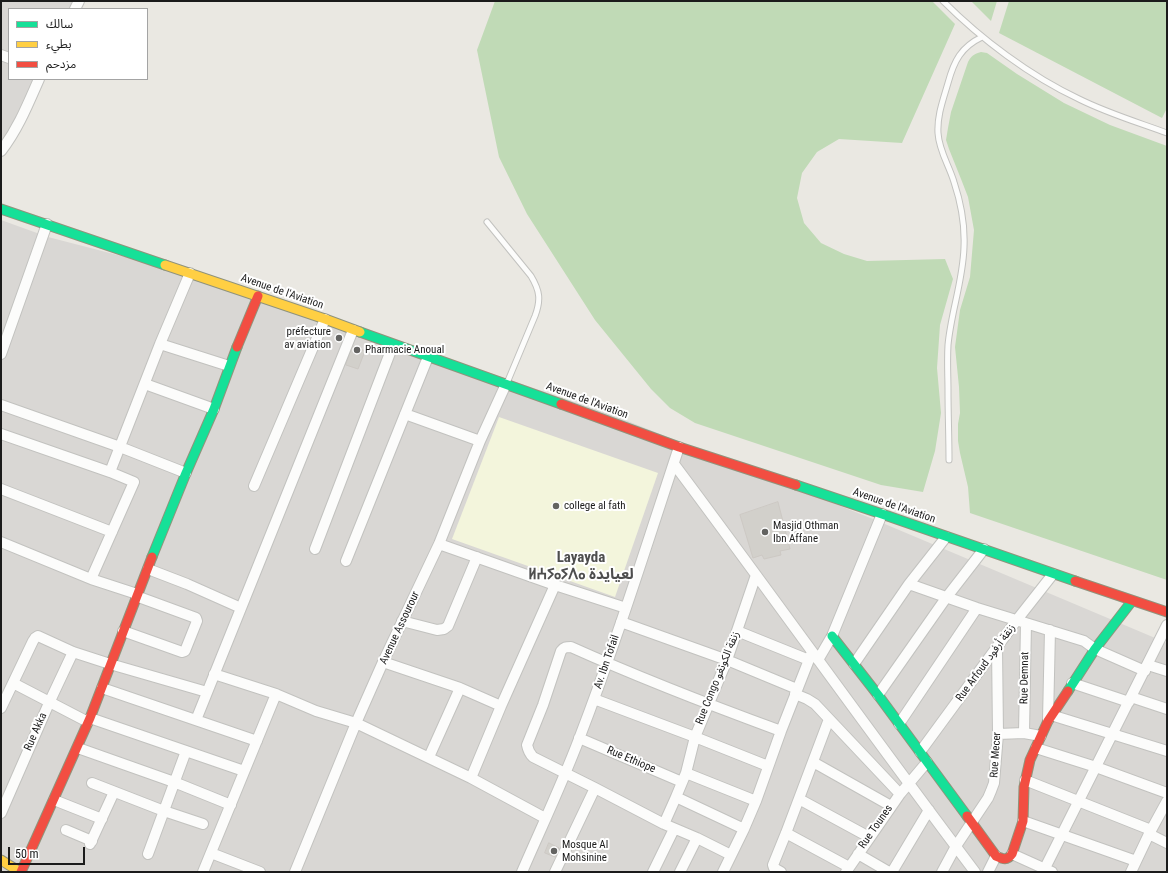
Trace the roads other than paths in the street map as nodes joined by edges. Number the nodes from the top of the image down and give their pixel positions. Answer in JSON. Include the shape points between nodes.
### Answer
{"nodes":[{"id":1,"x":943,"y":1,"type":"edge"},
{"id":2,"x":982,"y":37,"type":"junction"},
{"id":3,"x":39,"y":80,"type":"edge"},
{"id":4,"x":1167,"y":132,"type":"edge"},
{"id":5,"x":1,"y":151,"type":"edge"},
{"id":6,"x":1,"y":208,"type":"edge"},
{"id":7,"x":487,"y":222,"type":"dead end"},
{"id":8,"x":46,"y":224,"type":"junction"},
{"id":9,"x":190,"y":273,"type":"junction"},
{"id":10,"x":258,"y":296,"type":"junction"},
{"id":11,"x":325,"y":319,"type":"junction"},
{"id":12,"x":353,"y":330,"type":"junction"},
{"id":13,"x":160,"y":344,"type":"junction"},
{"id":14,"x":393,"y":345,"type":"junction"},
{"id":15,"x":1,"y":354,"type":"edge"},
{"id":16,"x":428,"y":358,"type":"junction"},
{"id":17,"x":229,"y":366,"type":"junction"},
{"id":18,"x":145,"y":384,"type":"junction"},
{"id":19,"x":506,"y":384,"type":"junction"},
{"id":20,"x":1,"y":405,"type":"edge"},
{"id":21,"x":214,"y":409,"type":"junction"},
{"id":22,"x":405,"y":414,"type":"junction"},
{"id":23,"x":1,"y":434,"type":"edge"},
{"id":24,"x":480,"y":441,"type":"junction"},
{"id":25,"x":120,"y":447,"type":"junction"},
{"id":26,"x":679,"y":447,"type":"junction"},
{"id":27,"x":949,"y":460,"type":"dead end"},
{"id":28,"x":674,"y":464,"type":"junction"},
{"id":29,"x":110,"y":472,"type":"junction"},
{"id":30,"x":186,"y":473,"type":"junction"},
{"id":31,"x":254,"y":486,"type":"dead end"},
{"id":32,"x":1,"y":489,"type":"edge"},
{"id":33,"x":882,"y":514,"type":"junction"},
{"id":34,"x":112,"y":532,"type":"junction"},
{"id":35,"x":946,"y":536,"type":"junction"},
{"id":36,"x":1,"y":542,"type":"edge"},
{"id":37,"x":439,"y":544,"type":"junction"},
{"id":38,"x":315,"y":549,"type":"dead end"},
{"id":39,"x":984,"y":549,"type":"junction"},
{"id":40,"x":476,"y":557,"type":"junction"},
{"id":41,"x":346,"y":561,"type":"dead end"},
{"id":42,"x":148,"y":569,"type":"junction"},
{"id":43,"x":1053,"y":574,"type":"junction"},
{"id":44,"x":756,"y":575,"type":"junction"},
{"id":45,"x":92,"y":579,"type":"junction"},
{"id":46,"x":909,"y":584,"type":"junction"},
{"id":47,"x":555,"y":585,"type":"junction"},
{"id":48,"x":137,"y":595,"type":"junction"},
{"id":49,"x":946,"y":598,"type":"junction"},
{"id":50,"x":1132,"y":601,"type":"junction"},
{"id":51,"x":241,"y":608,"type":"junction"},
{"id":52,"x":626,"y":608,"type":"junction"},
{"id":53,"x":977,"y":608,"type":"junction"},
{"id":54,"x":1167,"y":612,"type":"edge"},
{"id":55,"x":402,"y":621,"type":"junction"},
{"id":56,"x":621,"y":622,"type":"junction"},
{"id":57,"x":1021,"y":622,"type":"junction"},
{"id":58,"x":1167,"y":626,"type":"edge"},
{"id":59,"x":1050,"y":630,"type":"junction"},
{"id":60,"x":123,"y":631,"type":"junction"},
{"id":61,"x":737,"y":631,"type":"junction"},
{"id":62,"x":832,"y":636,"type":"junction"},
{"id":63,"x":997,"y":648,"type":"junction"},
{"id":64,"x":1096,"y":649,"type":"junction"},
{"id":65,"x":74,"y":652,"type":"junction"},
{"id":66,"x":813,"y":657,"type":"junction"},
{"id":67,"x":727,"y":660,"type":"junction"},
{"id":68,"x":383,"y":662,"type":"junction"},
{"id":69,"x":606,"y":663,"type":"junction"},
{"id":70,"x":110,"y":664,"type":"junction"},
{"id":71,"x":854,"y":664,"type":"junction"},
{"id":72,"x":1147,"y":668,"type":"junction"},
{"id":73,"x":1167,"y":671,"type":"edge"},
{"id":74,"x":214,"y":674,"type":"junction"},
{"id":75,"x":13,"y":683,"type":"junction"},
{"id":76,"x":1072,"y":683,"type":"junction"},
{"id":77,"x":102,"y":688,"type":"junction"},
{"id":78,"x":460,"y":688,"type":"junction"},
{"id":79,"x":207,"y":692,"type":"junction"},
{"id":80,"x":796,"y":692,"type":"junction"},
{"id":81,"x":4,"y":694,"type":"edge"},
{"id":82,"x":276,"y":694,"type":"junction"},
{"id":83,"x":878,"y":695,"type":"junction"},
{"id":84,"x":594,"y":699,"type":"junction"},
{"id":85,"x":1130,"y":699,"type":"junction"},
{"id":86,"x":49,"y":703,"type":"junction"},
{"id":87,"x":708,"y":704,"type":"junction"},
{"id":88,"x":501,"y":706,"type":"junction"},
{"id":89,"x":1,"y":708,"type":"edge"},
{"id":90,"x":1167,"y":709,"type":"edge"},
{"id":91,"x":1049,"y":718,"type":"junction"},
{"id":92,"x":829,"y":719,"type":"junction"},
{"id":93,"x":89,"y":720,"type":"junction"},
{"id":94,"x":196,"y":720,"type":"junction"},
{"id":95,"x":356,"y":724,"type":"junction"},
{"id":96,"x":899,"y":724,"type":"junction"},
{"id":97,"x":781,"y":731,"type":"junction"},
{"id":98,"x":1024,"y":733,"type":"junction"},
{"id":99,"x":998,"y":734,"type":"junction"},
{"id":100,"x":1113,"y":734,"type":"junction"},
{"id":101,"x":1041,"y":736,"type":"junction"},
{"id":102,"x":695,"y":737,"type":"junction"},
{"id":103,"x":580,"y":738,"type":"junction"},
{"id":104,"x":257,"y":741,"type":"junction"},
{"id":105,"x":78,"y":748,"type":"junction"},
{"id":106,"x":1036,"y":748,"type":"junction"},
{"id":107,"x":186,"y":751,"type":"junction"},
{"id":108,"x":1167,"y":751,"type":"edge"},
{"id":109,"x":920,"y":752,"type":"junction"},
{"id":110,"x":429,"y":757,"type":"junction"},
{"id":111,"x":813,"y":762,"type":"junction"},
{"id":112,"x":927,"y":762,"type":"junction"},
{"id":113,"x":768,"y":766,"type":"junction"},
{"id":114,"x":1096,"y":766,"type":"junction"},
{"id":115,"x":244,"y":771,"type":"junction"},
{"id":116,"x":565,"y":773,"type":"junction"},
{"id":117,"x":471,"y":778,"type":"junction"},
{"id":118,"x":684,"y":778,"type":"junction"},
{"id":119,"x":1025,"y":780,"type":"junction"},
{"id":120,"x":174,"y":782,"type":"junction"},
{"id":121,"x":92,"y":783,"type":"dead end"},
{"id":122,"x":909,"y":784,"type":"junction"},
{"id":123,"x":595,"y":788,"type":"junction"},
{"id":124,"x":114,"y":792,"type":"junction"},
{"id":125,"x":1167,"y":793,"type":"edge"},
{"id":126,"x":900,"y":794,"type":"junction"},
{"id":127,"x":676,"y":797,"type":"junction"},
{"id":128,"x":799,"y":799,"type":"junction"},
{"id":129,"x":54,"y":800,"type":"junction"},
{"id":130,"x":756,"y":801,"type":"junction"},
{"id":131,"x":1079,"y":801,"type":"junction"},
{"id":132,"x":1167,"y":801,"type":"edge"},
{"id":133,"x":231,"y":804,"type":"junction"},
{"id":134,"x":891,"y":806,"type":"junction"},
{"id":135,"x":929,"y":810,"type":"junction"},
{"id":136,"x":164,"y":811,"type":"junction"},
{"id":137,"x":1,"y":813,"type":"edge"},
{"id":138,"x":545,"y":818,"type":"junction"},
{"id":139,"x":102,"y":819,"type":"junction"},
{"id":140,"x":1024,"y":821,"type":"junction"},
{"id":141,"x":972,"y":822,"type":"junction"},
{"id":142,"x":203,"y":824,"type":"dead end"},
{"id":143,"x":664,"y":824,"type":"junction"},
{"id":144,"x":674,"y":829,"type":"junction"},
{"id":145,"x":744,"y":829,"type":"junction"},
{"id":146,"x":66,"y":830,"type":"dead end"},
{"id":147,"x":1150,"y":832,"type":"junction"},
{"id":148,"x":786,"y":833,"type":"junction"},
{"id":149,"x":1062,"y":835,"type":"junction"},
{"id":150,"x":869,"y":837,"type":"junction"},
{"id":151,"x":696,"y":838,"type":"junction"},
{"id":152,"x":1167,"y":843,"type":"edge"},
{"id":153,"x":956,"y":846,"type":"junction"},
{"id":154,"x":211,"y":853,"type":"junction"},
{"id":155,"x":148,"y":854,"type":"dead end"},
{"id":156,"x":858,"y":854,"type":"junction"},
{"id":157,"x":1012,"y":854,"type":"junction"},
{"id":158,"x":731,"y":855,"type":"junction"},
{"id":159,"x":996,"y":856,"type":"junction"},
{"id":160,"x":1,"y":860,"type":"edge"},
{"id":161,"x":1136,"y":861,"type":"junction"},
{"id":162,"x":847,"y":870,"type":"edge"},
{"id":163,"x":206,"y":871,"type":"edge"},
{"id":164,"x":1046,"y":871,"type":"edge"},
{"id":165,"x":20,"y":872,"type":"edge"},
{"id":166,"x":260,"y":872,"type":"edge"},
{"id":167,"x":295,"y":872,"type":"edge"},
{"id":168,"x":522,"y":872,"type":"edge"},
{"id":169,"x":555,"y":872,"type":"edge"},
{"id":170,"x":653,"y":872,"type":"edge"},
{"id":171,"x":680,"y":872,"type":"edge"},
{"id":172,"x":723,"y":872,"type":"edge"},
{"id":173,"x":780,"y":872,"type":"edge"},
{"id":174,"x":889,"y":872,"type":"edge"},
{"id":175,"x":892,"y":872,"type":"edge"},
{"id":176,"x":942,"y":872,"type":"edge"},
{"id":177,"x":975,"y":872,"type":"edge"},
{"id":178,"x":988,"y":872,"type":"edge"},
{"id":179,"x":1131,"y":872,"type":"edge"}],
"edges":[{"from":1,"to":2,"type":"lane"},
{"from":2,"to":4,"type":"lane","via":[[1028,70],[1073,96],[1114,114]]},
{"from":2,"to":27,"type":"lane","via":[[964,49],[955,61],[938,123],[941,149],[954,181],[962,214],[964,246],[948,346]]},
{"from":3,"to":5,"type":"street","via":[[27,108]]},
{"from":6,"to":8,"type":"street","name":"Avenue de l'Aviation"},
{"from":7,"to":19,"type":"lane","via":[[531,276],[539,295],[535,316]]},
{"from":8,"to":9,"type":"street","name":"Avenue de l'Aviation"},
{"from":8,"to":15,"type":"street"},
{"from":9,"to":10,"type":"street","name":"Avenue de l'Aviation"},
{"from":9,"to":13,"type":"street"},
{"from":10,"to":11,"type":"street","name":"Avenue de l'Aviation"},
{"from":10,"to":17,"type":"street"},
{"from":11,"to":12,"type":"street","name":"Avenue de l'Aviation"},
{"from":11,"to":31,"type":"street"},
{"from":12,"to":14,"type":"street","name":"Avenue de l'Aviation"},
{"from":12,"to":51,"type":"street"},
{"from":13,"to":17,"type":"street"},
{"from":13,"to":18,"type":"street"},
{"from":14,"to":16,"type":"street","name":"Avenue de l'Aviation"},
{"from":14,"to":38,"type":"street"},
{"from":16,"to":19,"type":"street","name":"Avenue de l'Aviation"},
{"from":16,"to":22,"type":"street"},
{"from":17,"to":21,"type":"street"},
{"from":18,"to":21,"type":"street"},
{"from":18,"to":25,"type":"street"},
{"from":19,"to":24,"type":"street","name":"Avenue Assourour"},
{"from":19,"to":26,"type":"street","name":"Avenue de l'Aviation"},
{"from":20,"to":25,"type":"street"},
{"from":21,"to":30,"type":"street"},
{"from":22,"to":24,"type":"street"},
{"from":22,"to":41,"type":"street"},
{"from":23,"to":29,"type":"street"},
{"from":24,"to":37,"type":"street","name":"Avenue Assourour"},
{"from":25,"to":29,"type":"street"},
{"from":25,"to":30,"type":"street"},
{"from":26,"to":28,"type":"street","name":"Av. Ibn Tofail"},
{"from":26,"to":33,"type":"street","name":"Avenue de l'Aviation"},
{"from":28,"to":44,"type":"street"},
{"from":28,"to":52,"type":"street","name":"Av. Ibn Tofail"},
{"from":29,"to":34,"type":"street","via":[[134,482]]},
{"from":30,"to":42,"type":"street"},
{"from":32,"to":34,"type":"street"},
{"from":33,"to":35,"type":"street","name":"Avenue de l'Aviation"},
{"from":33,"to":62,"type":"street"},
{"from":34,"to":45,"type":"street"},
{"from":35,"to":39,"type":"street","name":"Avenue de l'Aviation"},
{"from":35,"to":46,"type":"street"},
{"from":36,"to":45,"type":"street"},
{"from":37,"to":40,"type":"street"},
{"from":37,"to":55,"type":"street","name":"Avenue Assourour"},
{"from":39,"to":43,"type":"street","name":"Avenue de l'Aviation"},
{"from":39,"to":49,"type":"street"},
{"from":40,"to":47,"type":"street"},
{"from":40,"to":55,"type":"street","via":[[448,626],[437,630]]},
{"from":42,"to":48,"type":"street"},
{"from":42,"to":51,"type":"street"},
{"from":43,"to":50,"type":"street","name":"Avenue de l'Aviation"},
{"from":43,"to":57,"type":"street","name":"Rue Arfoud زنقة أرفود"},
{"from":44,"to":61,"type":"street","name":"Rue Congo زنقة الكونغو"},
{"from":44,"to":66,"type":"street"},
{"from":45,"to":48,"type":"street"},
{"from":46,"to":49,"type":"street"},
{"from":46,"to":71,"type":"street"},
{"from":47,"to":52,"type":"street"},
{"from":47,"to":88,"type":"street"},
{"from":48,"to":60,"type":"street"},
{"from":48,"to":60,"type":"street","via":[[196,618],[197,621],[185,651],[182,652]]},
{"from":49,"to":53,"type":"street"},
{"from":49,"to":83,"type":"street"},
{"from":50,"to":54,"type":"street","name":"Avenue de l'Aviation"},
{"from":50,"to":64,"type":"street"},
{"from":51,"to":74,"type":"street"},
{"from":52,"to":56,"type":"street","name":"Av. Ibn Tofail"},
{"from":53,"to":57,"type":"street"},
{"from":53,"to":96,"type":"street"},
{"from":55,"to":68,"type":"street","name":"Avenue Assourour"},
{"from":56,"to":67,"type":"street"},
{"from":56,"to":69,"type":"street","name":"Av. Ibn Tofail"},
{"from":57,"to":59,"type":"street"},
{"from":57,"to":63,"type":"street","name":"Rue Arfoud زنقة أرفود"},
{"from":57,"to":98,"type":"street","name":"Rue Demnat"},
{"from":58,"to":72,"type":"street"},
{"from":59,"to":64,"type":"street"},
{"from":59,"to":91,"type":"street"},
{"from":60,"to":70,"type":"street"},
{"from":61,"to":66,"type":"street"},
{"from":61,"to":67,"type":"street","name":"Rue Congo زنقة الكونغو"},
{"from":62,"to":66,"type":"street"},
{"from":62,"to":71,"type":"street"},
{"from":63,"to":99,"type":"street","name":"Rue Mecer"},
{"from":63,"to":109,"type":"street","name":"Rue Arfoud زنقة أرفود"},
{"from":64,"to":72,"type":"street"},
{"from":64,"to":76,"type":"street"},
{"from":65,"to":70,"type":"street"},
{"from":65,"to":75,"type":"street","via":[[40,637],[34,638]]},
{"from":65,"to":86,"type":"street","name":"Rue Akka"},
{"from":66,"to":80,"type":"street"},
{"from":66,"to":122,"type":"street"},
{"from":67,"to":80,"type":"street"},
{"from":67,"to":87,"type":"street","name":"Rue Congo زنقة الكونغو"},
{"from":68,"to":78,"type":"street"},
{"from":68,"to":95,"type":"street","name":"Avenue Assourour"},
{"from":69,"to":84,"type":"street","name":"Av. Ibn Tofail"},
{"from":69,"to":87,"type":"street"},
{"from":69,"to":116,"type":"street","via":[[571,647],[563,648],[561,651],[527,745],[533,757]]},
{"from":70,"to":77,"type":"street"},
{"from":70,"to":79,"type":"street"},
{"from":71,"to":83,"type":"street"},
{"from":72,"to":73,"type":"street"},
{"from":72,"to":85,"type":"street"},
{"from":74,"to":79,"type":"street"},
{"from":74,"to":82,"type":"street"},
{"from":75,"to":81,"type":"street"},
{"from":75,"to":86,"type":"street"},
{"from":76,"to":85,"type":"street"},
{"from":76,"to":91,"type":"street"},
{"from":77,"to":93,"type":"street"},
{"from":77,"to":94,"type":"street"},
{"from":78,"to":88,"type":"street"},
{"from":78,"to":110,"type":"street"},
{"from":79,"to":94,"type":"street"},
{"from":80,"to":92,"type":"street","via":[[815,704]]},
{"from":80,"to":97,"type":"street"},
{"from":81,"to":89,"type":"street"},
{"from":82,"to":95,"type":"street"},
{"from":82,"to":104,"type":"street"},
{"from":83,"to":96,"type":"street"},
{"from":84,"to":102,"type":"street"},
{"from":84,"to":103,"type":"street","name":"Av. Ibn Tofail"},
{"from":85,"to":90,"type":"street"},
{"from":85,"to":100,"type":"street"},
{"from":86,"to":93,"type":"street"},
{"from":86,"to":137,"type":"street","name":"Rue Akka"},
{"from":87,"to":97,"type":"street"},
{"from":87,"to":102,"type":"street","name":"Rue Congo زنقة الكونغو"},
{"from":88,"to":117,"type":"street"},
{"from":91,"to":100,"type":"street"},
{"from":91,"to":101,"type":"street"},
{"from":92,"to":111,"type":"street"},
{"from":92,"to":126,"type":"street"},
{"from":93,"to":105,"type":"street"},
{"from":93,"to":107,"type":"street"},
{"from":94,"to":104,"type":"street"},
{"from":95,"to":110,"type":"street"},
{"from":95,"to":167,"type":"street","name":"Avenue Assourour"},
{"from":96,"to":109,"type":"street"},
{"from":97,"to":113,"type":"street"},
{"from":98,"to":99,"type":"street"},
{"from":98,"to":101,"type":"street"},
{"from":99,"to":141,"type":"street","name":"Rue Mecer","via":[[992,791]]},
{"from":100,"to":108,"type":"street"},
{"from":100,"to":114,"type":"street"},
{"from":101,"to":106,"type":"street"},
{"from":102,"to":113,"type":"street"},
{"from":102,"to":118,"type":"street","name":"Rue Congo زنقة الكونغو"},
{"from":103,"to":116,"type":"street","name":"Av. Ibn Tofail"},
{"from":103,"to":118,"type":"street","name":"Rue Ethiope"},
{"from":104,"to":115,"type":"street"},
{"from":105,"to":120,"type":"street"},
{"from":105,"to":129,"type":"street"},
{"from":106,"to":114,"type":"street"},
{"from":106,"to":119,"type":"street"},
{"from":107,"to":115,"type":"street"},
{"from":107,"to":120,"type":"street"},
{"from":109,"to":112,"type":"street"},
{"from":110,"to":117,"type":"street"},
{"from":111,"to":128,"type":"street"},
{"from":111,"to":134,"type":"street"},
{"from":112,"to":122,"type":"street"},
{"from":112,"to":141,"type":"street"},
{"from":113,"to":130,"type":"street"},
{"from":114,"to":125,"type":"street"},
{"from":114,"to":131,"type":"street"},
{"from":115,"to":133,"type":"street"},
{"from":116,"to":123,"type":"street"},
{"from":116,"to":138,"type":"street","name":"Av. Ibn Tofail"},
{"from":117,"to":138,"type":"street"},
{"from":118,"to":127,"type":"street","name":"Rue Congo زنقة الكونغو"},
{"from":118,"to":130,"type":"street","name":"Rue Ethiope"},
{"from":119,"to":131,"type":"street"},
{"from":119,"to":140,"type":"street"},
{"from":120,"to":133,"type":"street"},
{"from":120,"to":136,"type":"street"},
{"from":121,"to":124,"type":"street"},
{"from":122,"to":126,"type":"street","name":"Rue Tounes"},
{"from":122,"to":135,"type":"street"},
{"from":123,"to":143,"type":"street"},
{"from":123,"to":169,"type":"street"},
{"from":124,"to":136,"type":"street"},
{"from":124,"to":139,"type":"street"},
{"from":126,"to":134,"type":"street","name":"Rue Tounes"},
{"from":127,"to":143,"type":"street","name":"Rue Congo زنقة الكونغو"},
{"from":127,"to":145,"type":"street"},
{"from":128,"to":148,"type":"street"},
{"from":128,"to":150,"type":"street"},
{"from":129,"to":139,"type":"street"},
{"from":129,"to":165,"type":"street"},
{"from":130,"to":145,"type":"street"},
{"from":131,"to":147,"type":"street"},
{"from":131,"to":149,"type":"street"},
{"from":132,"to":147,"type":"street"},
{"from":133,"to":154,"type":"street"},
{"from":134,"to":150,"type":"street","name":"Rue Tounes"},
{"from":135,"to":153,"type":"street"},
{"from":135,"to":175,"type":"street"},
{"from":136,"to":142,"type":"street"},
{"from":136,"to":155,"type":"street"},
{"from":138,"to":168,"type":"street","name":"Av. Ibn Tofail"},
{"from":139,"to":146,"type":"street","via":[[91,842]]},
{"from":140,"to":149,"type":"street"},
{"from":140,"to":157,"type":"street"},
{"from":141,"to":153,"type":"street","name":"Rue Mecer"},
{"from":141,"to":159,"type":"street"},
{"from":143,"to":144,"type":"street"},
{"from":144,"to":151,"type":"street"},
{"from":144,"to":170,"type":"street"},
{"from":145,"to":158,"type":"street"},
{"from":147,"to":152,"type":"street"},
{"from":147,"to":161,"type":"street"},
{"from":148,"to":162,"type":"street"},
{"from":148,"to":173,"type":"street","via":[[773,865]]},
{"from":149,"to":161,"type":"street"},
{"from":149,"to":164,"type":"street"},
{"from":150,"to":156,"type":"street","name":"Rue Tounes"},
{"from":151,"to":158,"type":"street"},
{"from":151,"to":171,"type":"street"},
{"from":153,"to":176,"type":"street","name":"Rue Mecer"},
{"from":153,"to":177,"type":"street"},
{"from":154,"to":163,"type":"street"},
{"from":154,"to":166,"type":"street"},
{"from":156,"to":162,"type":"street","name":"Rue Tounes"},
{"from":156,"to":174,"type":"street"},
{"from":157,"to":159,"type":"street","via":[[1006,859]]},
{"from":157,"to":164,"type":"street"},
{"from":158,"to":172,"type":"street"},
{"from":159,"to":178,"type":"street"},
{"from":160,"to":165,"type":"street"},
{"from":161,"to":179,"type":"street"}]}
